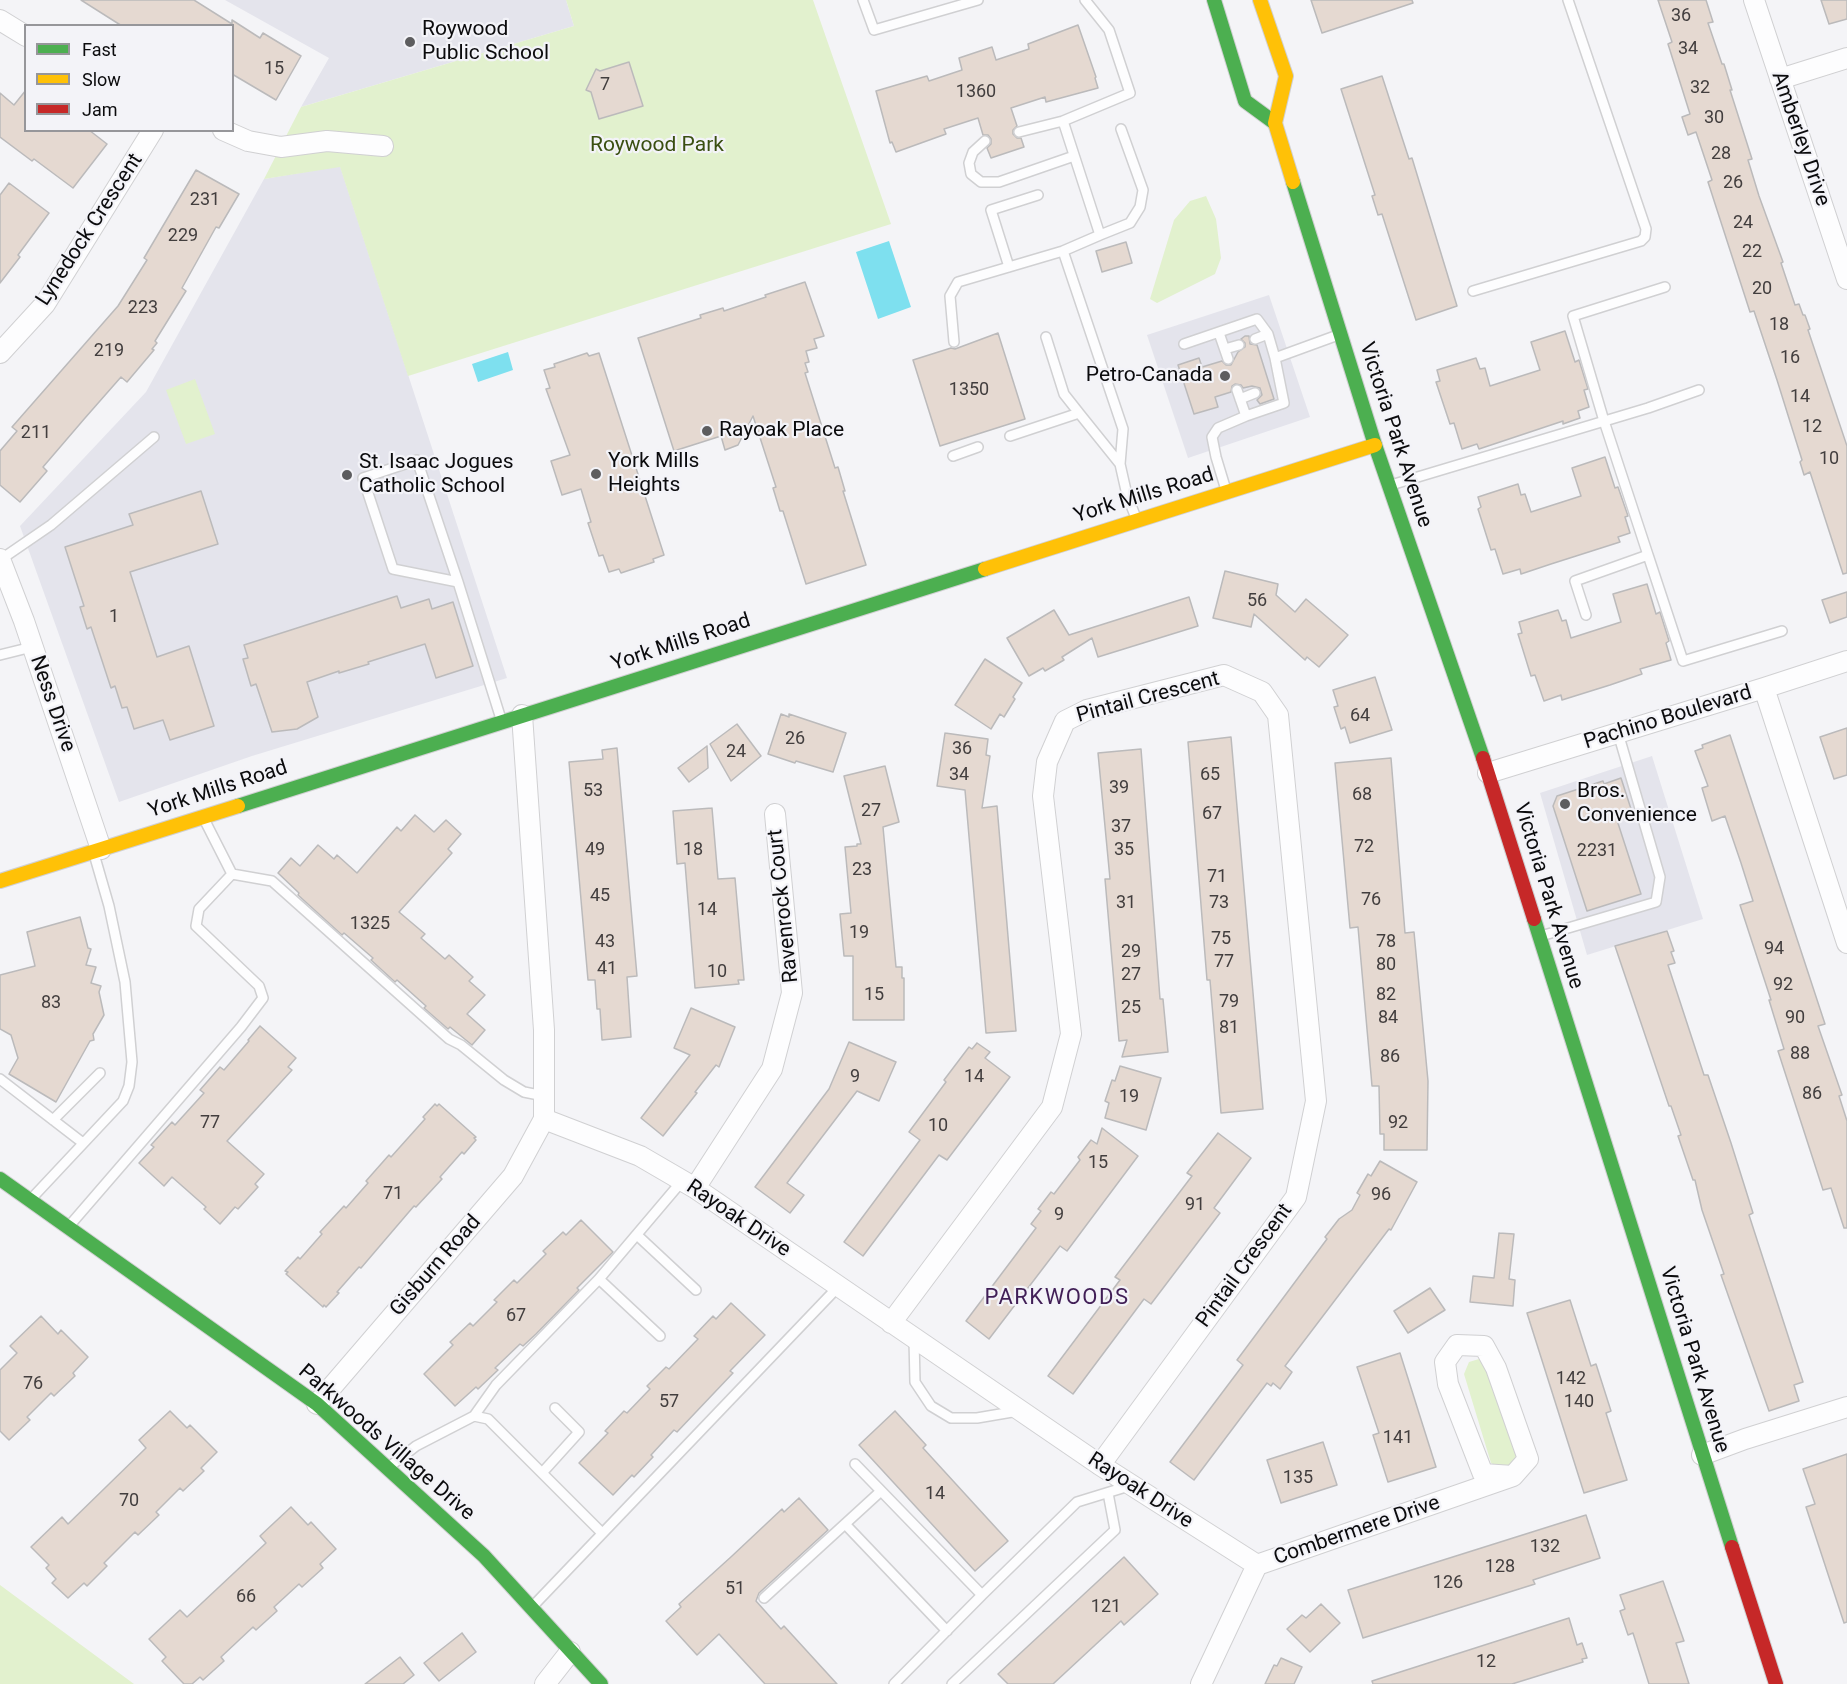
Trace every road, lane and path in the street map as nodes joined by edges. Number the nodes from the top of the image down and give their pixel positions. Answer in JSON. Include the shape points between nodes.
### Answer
{"nodes":[{"id":1,"x":863,"y":0,"type":"edge"},
{"id":2,"x":978,"y":0,"type":"edge"},
{"id":3,"x":1085,"y":0,"type":"edge"},
{"id":4,"x":1214,"y":0,"type":"edge"},
{"id":5,"x":1260,"y":0,"type":"edge"},
{"id":6,"x":1568,"y":0,"type":"edge"},
{"id":7,"x":1754,"y":0,"type":"edge"},
{"id":8,"x":0,"y":21,"type":"edge"},
{"id":9,"x":24,"y":35,"type":"edge"},
{"id":10,"x":1847,"y":58,"type":"edge"},
{"id":11,"x":1780,"y":79,"type":"junction"},
{"id":12,"x":1063,"y":121,"type":"junction"},
{"id":13,"x":1275,"y":123,"type":"junction"},
{"id":14,"x":1121,"y":129,"type":"dead end"},
{"id":15,"x":152,"y":132,"type":"edge"},
{"id":16,"x":228,"y":132,"type":"edge"},
{"id":17,"x":1019,"y":132,"type":"dead end"},
{"id":18,"x":986,"y":141,"type":"dead end"},
{"id":19,"x":382,"y":146,"type":"dead end"},
{"id":20,"x":1074,"y":156,"type":"junction"},
{"id":21,"x":1038,"y":195,"type":"dead end"},
{"id":22,"x":1100,"y":235,"type":"junction"},
{"id":23,"x":1063,"y":252,"type":"junction"},
{"id":24,"x":1009,"y":267,"type":"junction"},
{"id":25,"x":1847,"y":279,"type":"edge"},
{"id":26,"x":1665,"y":287,"type":"dead end"},
{"id":27,"x":1473,"y":291,"type":"dead end"},
{"id":28,"x":1219,"y":333,"type":"junction"},
{"id":29,"x":1268,"y":334,"type":"junction"},
{"id":30,"x":1341,"y":334,"type":"junction"},
{"id":31,"x":1046,"y":337,"type":"dead end"},
{"id":32,"x":1255,"y":339,"type":"dead end"},
{"id":33,"x":954,"y":342,"type":"dead end"},
{"id":34,"x":1184,"y":344,"type":"dead end"},
{"id":35,"x":1239,"y":345,"type":"dead end"},
{"id":36,"x":1224,"y":349,"type":"junction"},
{"id":37,"x":0,"y":353,"type":"edge"},
{"id":38,"x":1275,"y":358,"type":"junction"},
{"id":39,"x":1228,"y":359,"type":"dead end"},
{"id":40,"x":1699,"y":390,"type":"dead end"},
{"id":41,"x":1254,"y":393,"type":"dead end"},
{"id":42,"x":1078,"y":413,"type":"junction"},
{"id":43,"x":1246,"y":416,"type":"junction"},
{"id":44,"x":1604,"y":421,"type":"junction"},
{"id":45,"x":1010,"y":436,"type":"dead end"},
{"id":46,"x":154,"y":437,"type":"dead end"},
{"id":47,"x":1375,"y":445,"type":"junction"},
{"id":48,"x":978,"y":447,"type":"dead end"},
{"id":49,"x":953,"y":456,"type":"dead end"},
{"id":50,"x":1120,"y":464,"type":"junction"},
{"id":51,"x":1389,"y":486,"type":"junction"},
{"id":52,"x":1227,"y":492,"type":"junction"},
{"id":53,"x":1137,"y":520,"type":"junction"},
{"id":54,"x":1648,"y":555,"type":"junction"},
{"id":55,"x":0,"y":560,"type":"edge"},
{"id":56,"x":458,"y":582,"type":"junction"},
{"id":57,"x":1586,"y":615,"type":"dead end"},
{"id":58,"x":1782,"y":631,"type":"dead end"},
{"id":59,"x":32,"y":647,"type":"junction"},
{"id":60,"x":0,"y":655,"type":"edge"},
{"id":61,"x":1847,"y":661,"type":"edge"},
{"id":62,"x":1764,"y":688,"type":"junction"},
{"id":63,"x":522,"y":715,"type":"junction"},
{"id":64,"x":501,"y":722,"type":"junction"},
{"id":65,"x":1618,"y":734,"type":"junction"},
{"id":66,"x":1488,"y":773,"type":"junction"},
{"id":67,"x":775,"y":814,"type":"dead end"},
{"id":68,"x":202,"y":817,"type":"junction"},
{"id":69,"x":97,"y":850,"type":"junction"},
{"id":70,"x":232,"y":874,"type":"junction"},
{"id":71,"x":0,"y":881,"type":"edge"},
{"id":72,"x":1539,"y":937,"type":"junction"},
{"id":73,"x":1847,"y":943,"type":"edge"},
{"id":74,"x":100,"y":1073,"type":"dead end"},
{"id":75,"x":0,"y":1079,"type":"edge"},
{"id":76,"x":544,"y":1096,"type":"junction"},
{"id":77,"x":544,"y":1119,"type":"junction"},
{"id":78,"x":53,"y":1120,"type":"junction"},
{"id":79,"x":82,"y":1143,"type":"junction"},
{"id":80,"x":0,"y":1179,"type":"edge"},
{"id":81,"x":688,"y":1185,"type":"junction"},
{"id":82,"x":30,"y":1201,"type":"junction"},
{"id":83,"x":68,"y":1228,"type":"junction"},
{"id":84,"x":637,"y":1235,"type":"junction"},
{"id":85,"x":600,"y":1279,"type":"junction"},
{"id":86,"x":838,"y":1287,"type":"junction"},
{"id":87,"x":696,"y":1290,"type":"dead end"},
{"id":88,"x":891,"y":1323,"type":"junction"},
{"id":89,"x":660,"y":1336,"type":"dead end"},
{"id":90,"x":914,"y":1339,"type":"junction"},
{"id":91,"x":317,"y":1404,"type":"junction"},
{"id":92,"x":1847,"y":1407,"type":"edge"},
{"id":93,"x":555,"y":1408,"type":"dead end"},
{"id":94,"x":1020,"y":1411,"type":"junction"},
{"id":95,"x":474,"y":1416,"type":"junction"},
{"id":96,"x":1702,"y":1455,"type":"junction"},
{"id":97,"x":855,"y":1464,"type":"dead end"},
{"id":98,"x":1100,"y":1465,"type":"junction"},
{"id":99,"x":387,"y":1469,"type":"junction"},
{"id":100,"x":542,"y":1473,"type":"junction"},
{"id":101,"x":1513,"y":1476,"type":"junction"},
{"id":102,"x":1131,"y":1486,"type":"junction"},
{"id":103,"x":881,"y":1491,"type":"junction"},
{"id":104,"x":1108,"y":1493,"type":"junction"},
{"id":105,"x":845,"y":1524,"type":"junction"},
{"id":106,"x":602,"y":1533,"type":"junction"},
{"id":107,"x":1257,"y":1565,"type":"junction"},
{"id":108,"x":982,"y":1595,"type":"junction"},
{"id":109,"x":764,"y":1598,"type":"dead end"},
{"id":110,"x":530,"y":1608,"type":"junction"},
{"id":111,"x":947,"y":1631,"type":"junction"},
{"id":112,"x":570,"y":1652,"type":"junction"},
{"id":113,"x":546,"y":1684,"type":"edge"},
{"id":114,"x":601,"y":1684,"type":"edge"},
{"id":115,"x":894,"y":1684,"type":"edge"},
{"id":116,"x":952,"y":1684,"type":"edge"},
{"id":117,"x":1202,"y":1684,"type":"edge"},
{"id":118,"x":1776,"y":1684,"type":"edge"}],
"edges":[{"from":1,"to":2,"type":"lane","via":[[874,30]]},
{"from":3,"to":12,"type":"lane","via":[[1109,30],[1130,93]]},
{"from":4,"to":13,"type":"main road","via":[[1245,101]]},
{"from":5,"to":13,"type":"main road","via":[[1286,76]]},
{"from":6,"to":27,"type":"lane","via":[[1646,229],[1645,237]]},
{"from":7,"to":11,"type":"street","name":"Amberley Drive"},
{"from":8,"to":9,"type":"street"},
{"from":10,"to":11,"type":"street"},
{"from":11,"to":25,"type":"street","name":"Amberley Drive"},
{"from":12,"to":17,"type":"lane"},
{"from":12,"to":20,"type":"lane"},
{"from":13,"to":30,"type":"main road","name":"Victoria Park Avenue"},
{"from":14,"to":22,"type":"lane","via":[[1143,190],[1140,207],[1130,223]]},
{"from":15,"to":37,"type":"street","name":"Lynedock Crescent","via":[[45,304]]},
{"from":16,"to":19,"type":"street","via":[[248,141],[281,147],[327,141]]},
{"from":18,"to":20,"type":"lane","via":[[973,152],[969,163],[971,174],[981,182],[999,182]]},
{"from":20,"to":22,"type":"lane"},
{"from":21,"to":24,"type":"lane","via":[[991,210]]},
{"from":22,"to":23,"type":"lane"},
{"from":23,"to":24,"type":"lane"},
{"from":23,"to":50,"type":"lane","via":[[1123,429]]},
{"from":24,"to":33,"type":"lane","via":[[958,282],[950,296]]},
{"from":26,"to":44,"type":"lane","via":[[1573,316]]},
{"from":28,"to":29,"type":"lane","via":[[1257,320]]},
{"from":28,"to":34,"type":"lane"},
{"from":28,"to":36,"type":"lane"},
{"from":29,"to":32,"type":"lane"},
{"from":29,"to":38,"type":"lane"},
{"from":30,"to":38,"type":"lane"},
{"from":30,"to":47,"type":"main road","name":"Victoria Park Avenue"},
{"from":31,"to":42,"type":"lane","via":[[1064,394]]},
{"from":35,"to":36,"type":"lane"},
{"from":36,"to":39,"type":"lane"},
{"from":38,"to":43,"type":"lane","via":[[1276,385],[1284,403]]},
{"from":40,"to":44,"type":"lane"},
{"from":41,"to":43,"type":"lane","via":[[1238,394]]},
{"from":42,"to":45,"type":"lane"},
{"from":42,"to":50,"type":"lane"},
{"from":43,"to":52,"type":"lane","via":[[1218,428],[1212,437]]},
{"from":44,"to":51,"type":"lane"},
{"from":44,"to":54,"type":"lane"},
{"from":46,"to":55,"type":"lane","via":[[51,525]]},
{"from":47,"to":51,"type":"main road","name":"Victoria Park Avenue"},
{"from":47,"to":52,"type":"main road","name":"York Mills Road"},
{"from":48,"to":49,"type":"lane"},
{"from":50,"to":53,"type":"lane"},
{"from":51,"to":66,"type":"main road","name":"Victoria Park Avenue"},
{"from":52,"to":53,"type":"main road","name":"York Mills Road"},
{"from":53,"to":63,"type":"main road","name":"York Mills Road"},
{"from":54,"to":57,"type":"lane","via":[[1575,581]]},
{"from":54,"to":58,"type":"lane","via":[[1683,662]]},
{"from":55,"to":59,"type":"street","name":"Ness Drive"},
{"from":56,"to":56,"type":"lane","via":[[417,460],[363,478],[393,569]]},
{"from":56,"to":64,"type":"lane"},
{"from":59,"to":60,"type":"lane"},
{"from":59,"to":69,"type":"street","name":"Ness Drive"},
{"from":61,"to":62,"type":"street","name":"Pachino Boulevard"},
{"from":62,"to":65,"type":"street","name":"Pachino Boulevard"},
{"from":62,"to":73,"type":"street"},
{"from":63,"to":64,"type":"main road","name":"York Mills Road"},
{"from":63,"to":76,"type":"street","via":[[544,1030]]},
{"from":64,"to":68,"type":"main road","name":"York Mills Road"},
{"from":65,"to":66,"type":"street","name":"Pachino Boulevard"},
{"from":65,"to":72,"type":"lane","via":[[1660,877],[1656,902]]},
{"from":66,"to":72,"type":"main road","name":"Victoria Park Avenue"},
{"from":67,"to":81,"type":"street","name":"Ravenrock Court","via":[[792,993],[772,1069]]},
{"from":68,"to":69,"type":"main road","name":"York Mills Road"},
{"from":68,"to":70,"type":"lane"},
{"from":69,"to":71,"type":"main road","name":"York Mills Road"},
{"from":69,"to":79,"type":"lane","via":[[125,982],[132,1062],[123,1101]]},
{"from":70,"to":76,"type":"lane","via":[[272,881],[449,1039],[504,1080],[524,1092]]},
{"from":70,"to":83,"type":"lane","via":[[200,909],[196,926],[259,986],[263,998]]},
{"from":72,"to":96,"type":"main road","name":"Victoria Park Avenue"},
{"from":74,"to":78,"type":"lane"},
{"from":75,"to":78,"type":"lane"},
{"from":76,"to":77,"type":"street"},
{"from":77,"to":81,"type":"street","name":"Rayoak Drive","via":[[640,1156]]},
{"from":77,"to":91,"type":"street","name":"Gisburn Road","via":[[513,1176]]},
{"from":78,"to":79,"type":"lane"},
{"from":79,"to":82,"type":"lane"},
{"from":80,"to":82,"type":"main road","name":"Parkwoods Village Drive"},
{"from":81,"to":84,"type":"lane"},
{"from":81,"to":86,"type":"street","name":"Rayoak Drive"},
{"from":82,"to":83,"type":"main road","name":"Parkwoods Village Drive"},
{"from":83,"to":91,"type":"main road","name":"Parkwoods Village Drive"},
{"from":84,"to":85,"type":"lane"},
{"from":84,"to":87,"type":"lane"},
{"from":85,"to":89,"type":"lane"},
{"from":85,"to":95,"type":"lane","via":[[496,1385]]},
{"from":86,"to":88,"type":"street","name":"Rayoak Drive"},
{"from":86,"to":106,"type":"lane"},
{"from":88,"to":90,"type":"street","name":"Rayoak Drive"},
{"from":88,"to":98,"type":"street","name":"Pintail Crescent","via":[[1052,1107],[1071,1034],[1043,796],[1047,762],[1065,721],[1087,710],[1224,675],[1262,692],[1278,715],[1316,1101],[1296,1197]]},
{"from":90,"to":94,"type":"street","name":"Rayoak Drive"},
{"from":90,"to":94,"type":"lane","via":[[915,1382],[931,1406],[951,1418]]},
{"from":91,"to":99,"type":"main road","name":"Parkwoods Village Drive"},
{"from":92,"to":96,"type":"street"},
{"from":93,"to":100,"type":"lane","via":[[579,1432]]},
{"from":94,"to":98,"type":"street","name":"Rayoak Drive"},
{"from":95,"to":99,"type":"lane","via":[[416,1446]]},
{"from":95,"to":100,"type":"lane","via":[[488,1419]]},
{"from":96,"to":118,"type":"main road","name":"Victoria Park Avenue"},
{"from":97,"to":103,"type":"lane"},
{"from":98,"to":102,"type":"street","name":"Rayoak Drive"},
{"from":99,"to":110,"type":"main road","name":"Parkwoods Village Drive","via":[[483,1556]]},
{"from":100,"to":106,"type":"lane"},
{"from":101,"to":101,"type":"street","via":[[1528,1460],[1496,1368],[1484,1347],[1457,1346],[1445,1362],[1448,1384],[1483,1474]]},
{"from":101,"to":107,"type":"street","name":"Combermere Drive"},
{"from":102,"to":104,"type":"lane"},
{"from":102,"to":107,"type":"street","name":"Rayoak Drive"},
{"from":103,"to":105,"type":"lane"},
{"from":103,"to":108,"type":"lane"},
{"from":104,"to":108,"type":"lane","via":[[1077,1502]]},
{"from":104,"to":116,"type":"lane","via":[[1115,1530]]},
{"from":105,"to":109,"type":"lane"},
{"from":105,"to":111,"type":"lane"},
{"from":106,"to":110,"type":"lane"},
{"from":107,"to":117,"type":"street","name":"Combermere Drive"},
{"from":108,"to":111,"type":"lane"},
{"from":110,"to":112,"type":"main road","name":"Parkwoods Village Drive"},
{"from":111,"to":115,"type":"lane"},
{"from":112,"to":113,"type":"street"},
{"from":112,"to":114,"type":"main road","name":"Parkwoods Village Drive"}]}
